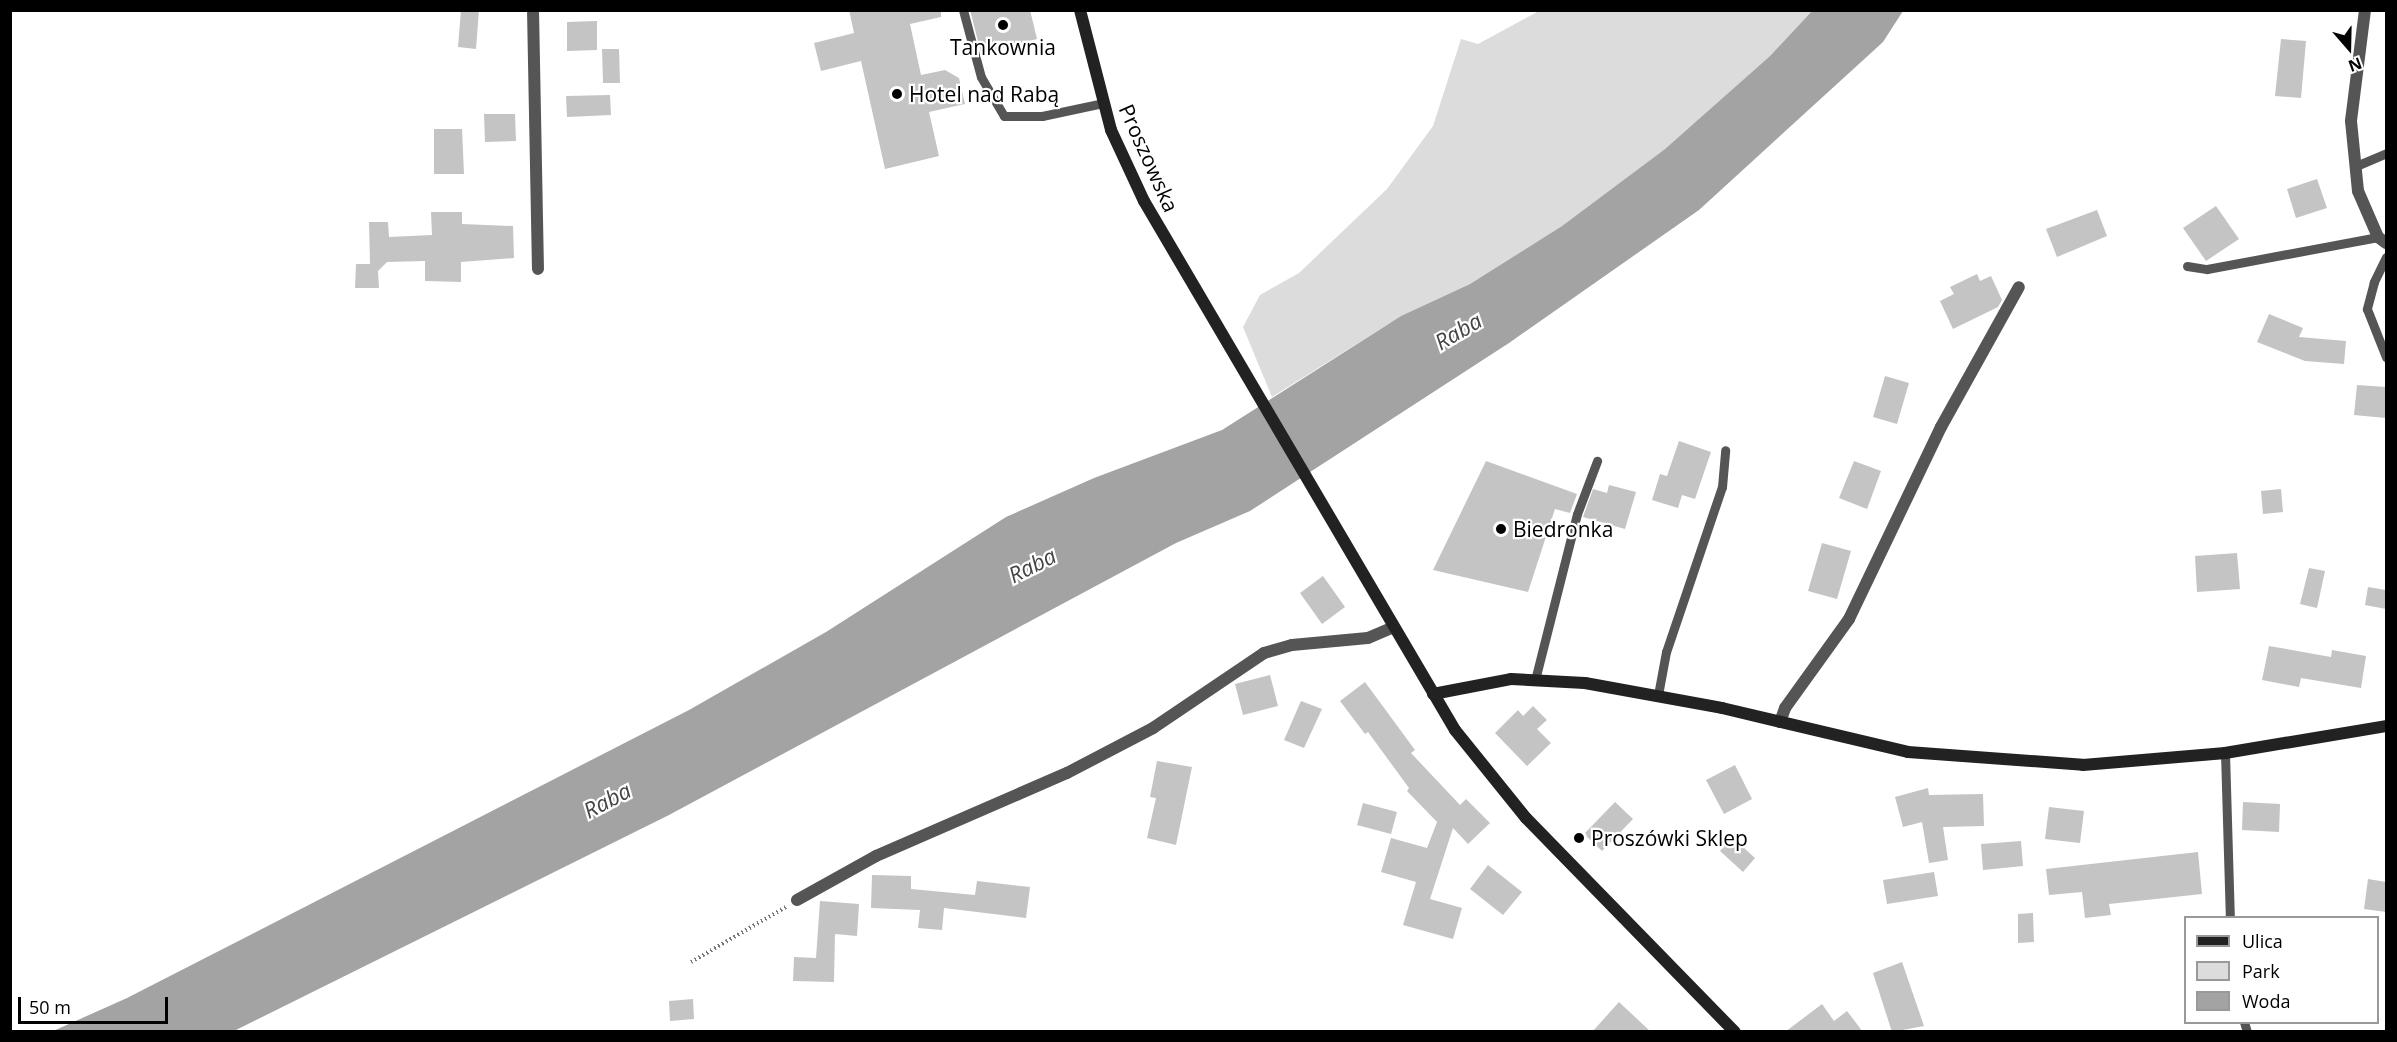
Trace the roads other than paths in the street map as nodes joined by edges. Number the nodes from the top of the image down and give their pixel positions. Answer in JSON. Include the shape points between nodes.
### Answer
{"nodes":[{"id":1,"x":533,"y":10,"type":"edge"},
{"id":2,"x":963,"y":10,"type":"edge"},
{"id":3,"x":1080,"y":10,"type":"edge"},
{"id":4,"x":2365,"y":10,"type":"edge"},
{"id":5,"x":1102,"y":103,"type":"junction"},
{"id":6,"x":2386,"y":153,"type":"edge"},
{"id":7,"x":2356,"y":166,"type":"junction"},
{"id":8,"x":2382,"y":240,"type":"edge"},
{"id":9,"x":2386,"y":257,"type":"edge"},
{"id":10,"x":2187,"y":266,"type":"dead end"},
{"id":11,"x":537,"y":269,"type":"dead end"},
{"id":12,"x":2019,"y":287,"type":"dead end"},
{"id":13,"x":2386,"y":357,"type":"edge"},
{"id":14,"x":1725,"y":450,"type":"dead end"},
{"id":15,"x":1597,"y":461,"type":"dead end"},
{"id":16,"x":1394,"y":627,"type":"junction"},
{"id":17,"x":1534,"y":680,"type":"junction"},
{"id":18,"x":1433,"y":694,"type":"junction"},
{"id":19,"x":1658,"y":694,"type":"junction"},
{"id":20,"x":1780,"y":722,"type":"junction"},
{"id":21,"x":2386,"y":726,"type":"edge"},
{"id":22,"x":2225,"y":753,"type":"junction"},
{"id":23,"x":797,"y":900,"type":"road end"},
{"id":24,"x":2230,"y":916,"type":"edge"},
{"id":25,"x":1735,"y":1032,"type":"edge"}],
"edges":[{"from":1,"to":11,"type":"street"},
{"from":2,"to":5,"type":"lane","via":[[981,77],[1004,116],[1042,116]]},
{"from":3,"to":5,"type":"main road","name":"Proszowska"},
{"from":4,"to":7,"type":"street","via":[[2351,122]]},
{"from":5,"to":16,"type":"main road","name":"Proszowska","via":[[1139,191]]},
{"from":6,"to":7,"type":"lane"},
{"from":7,"to":8,"type":"street","via":[[2358,191]]},
{"from":8,"to":10,"type":"lane","via":[[2207,269]]},
{"from":9,"to":13,"type":"lane","via":[[2367,309]]},
{"from":12,"to":20,"type":"street","via":[[1941,427],[1849,619],[1785,708]]},
{"from":14,"to":19,"type":"lane","via":[[1722,487],[1666,652]]},
{"from":15,"to":17,"type":"lane","via":[[1574,525]]},
{"from":16,"to":18,"type":"main road","name":"Proszowska"},
{"from":16,"to":23,"type":"street","via":[[1368,638],[1292,645],[1264,653],[1184,710],[1143,733],[1067,773],[876,856]]},
{"from":17,"to":18,"type":"main road","via":[[1465,685]]},
{"from":17,"to":19,"type":"main road"},
{"from":18,"to":25,"type":"main road","name":"Proszowska","via":[[1485,770],[1526,818]]},
{"from":19,"to":20,"type":"main road"},
{"from":20,"to":22,"type":"main road","via":[[1908,752],[2002,760],[2120,764]]},
{"from":21,"to":22,"type":"main road"},
{"from":22,"to":24,"type":"lane"}]}
